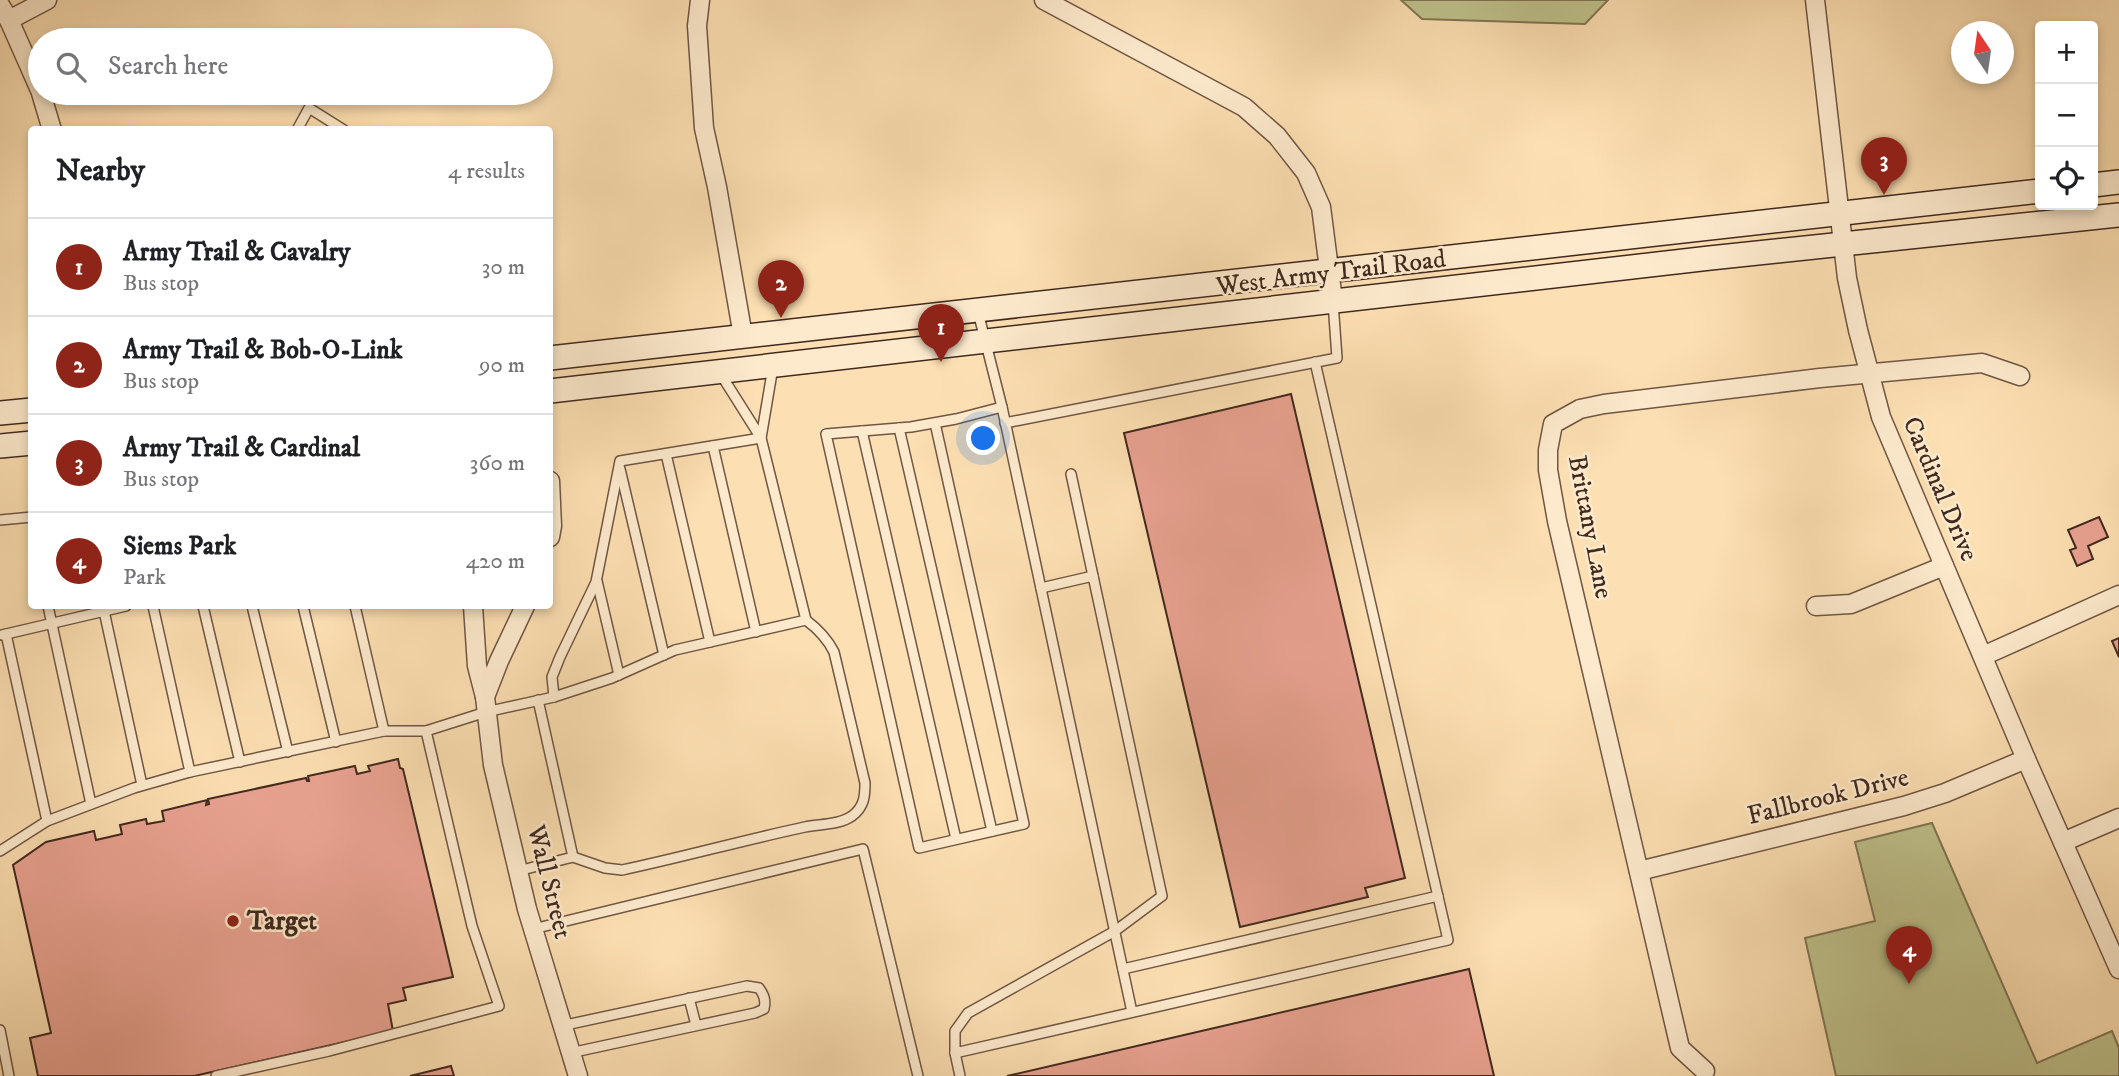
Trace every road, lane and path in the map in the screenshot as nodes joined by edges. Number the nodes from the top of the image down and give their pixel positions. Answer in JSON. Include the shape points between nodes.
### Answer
{"nodes":[{"id":1,"x":47,"y":0,"type":"edge"},
{"id":2,"x":700,"y":0,"type":"edge"},
{"id":3,"x":1044,"y":0,"type":"edge"},
{"id":4,"x":1815,"y":0,"type":"edge"},
{"id":5,"x":5,"y":13,"type":"edge"},
{"id":6,"x":28,"y":63,"type":"edge"},
{"id":7,"x":45,"y":105,"type":"edge"},
{"id":8,"x":51,"y":126,"type":"edge"},
{"id":9,"x":299,"y":126,"type":"edge"},
{"id":10,"x":338,"y":126,"type":"edge"},
{"id":11,"x":2119,"y":182,"type":"edge"},
{"id":12,"x":2098,"y":184,"type":"edge"},
{"id":13,"x":2035,"y":192,"type":"edge"},
{"id":14,"x":1839,"y":213,"type":"junction"},
{"id":15,"x":2119,"y":215,"type":"edge"},
{"id":16,"x":1842,"y":243,"type":"junction"},
{"id":17,"x":1329,"y":271,"type":"junction"},
{"id":18,"x":1333,"y":300,"type":"junction"},
{"id":19,"x":978,"y":310,"type":"junction"},
{"id":20,"x":743,"y":336,"type":"junction"},
{"id":21,"x":986,"y":341,"type":"junction"},
{"id":22,"x":553,"y":358,"type":"edge"},
{"id":23,"x":1315,"y":362,"type":"junction"},
{"id":24,"x":773,"y":365,"type":"junction"},
{"id":25,"x":720,"y":372,"type":"junction"},
{"id":26,"x":1870,"y":375,"type":"junction"},
{"id":27,"x":2020,"y":376,"type":"dead end"},
{"id":28,"x":553,"y":391,"type":"edge"},
{"id":29,"x":1002,"y":407,"type":"junction"},
{"id":30,"x":28,"y":410,"type":"edge"},
{"id":31,"x":0,"y":413,"type":"edge"},
{"id":32,"x":935,"y":423,"type":"junction"},
{"id":33,"x":1005,"y":423,"type":"junction"},
{"id":34,"x":899,"y":428,"type":"junction"},
{"id":35,"x":862,"y":431,"type":"junction"},
{"id":36,"x":761,"y":438,"type":"junction"},
{"id":37,"x":28,"y":443,"type":"edge"},
{"id":38,"x":0,"y":446,"type":"edge"},
{"id":39,"x":713,"y":446,"type":"junction"},
{"id":40,"x":666,"y":454,"type":"junction"},
{"id":41,"x":619,"y":467,"type":"junction"},
{"id":42,"x":1071,"y":474,"type":"dead end"},
{"id":43,"x":28,"y":517,"type":"edge"},
{"id":44,"x":0,"y":520,"type":"edge"},
{"id":45,"x":1944,"y":566,"type":"junction"},
{"id":46,"x":1093,"y":576,"type":"junction"},
{"id":47,"x":597,"y":580,"type":"junction"},
{"id":48,"x":1041,"y":588,"type":"junction"},
{"id":49,"x":2119,"y":595,"type":"edge"},
{"id":50,"x":1816,"y":606,"type":"dead end"},
{"id":51,"x":49,"y":609,"type":"edge"},
{"id":52,"x":113,"y":609,"type":"edge"},
{"id":53,"x":154,"y":609,"type":"edge"},
{"id":54,"x":204,"y":609,"type":"edge"},
{"id":55,"x":253,"y":609,"type":"edge"},
{"id":56,"x":304,"y":609,"type":"edge"},
{"id":57,"x":356,"y":609,"type":"edge"},
{"id":58,"x":473,"y":609,"type":"edge"},
{"id":59,"x":524,"y":609,"type":"edge"},
{"id":60,"x":104,"y":611,"type":"junction"},
{"id":61,"x":806,"y":620,"type":"junction"},
{"id":62,"x":52,"y":623,"type":"junction"},
{"id":63,"x":756,"y":632,"type":"junction"},
{"id":64,"x":3,"y":634,"type":"edge"},
{"id":65,"x":710,"y":642,"type":"junction"},
{"id":66,"x":664,"y":655,"type":"junction"},
{"id":67,"x":1983,"y":656,"type":"junction"},
{"id":68,"x":619,"y":675,"type":"junction"},
{"id":69,"x":554,"y":697,"type":"junction"},
{"id":70,"x":538,"y":700,"type":"junction"},
{"id":71,"x":486,"y":705,"type":"junction"},
{"id":72,"x":426,"y":731,"type":"junction"},
{"id":73,"x":384,"y":732,"type":"junction"},
{"id":74,"x":336,"y":742,"type":"junction"},
{"id":75,"x":288,"y":752,"type":"junction"},
{"id":76,"x":2026,"y":759,"type":"junction"},
{"id":77,"x":240,"y":762,"type":"junction"},
{"id":78,"x":190,"y":772,"type":"junction"},
{"id":79,"x":142,"y":785,"type":"junction"},
{"id":80,"x":91,"y":804,"type":"junction"},
{"id":81,"x":2119,"y":818,"type":"edge"},
{"id":82,"x":47,"y":821,"type":"junction"},
{"id":83,"x":992,"y":831,"type":"junction"},
{"id":84,"x":956,"y":839,"type":"junction"},
{"id":85,"x":2063,"y":842,"type":"junction"},
{"id":86,"x":0,"y":848,"type":"edge"},
{"id":87,"x":573,"y":857,"type":"junction"},
{"id":88,"x":518,"y":871,"type":"junction"},
{"id":89,"x":1639,"y":871,"type":"junction"},
{"id":90,"x":1438,"y":896,"type":"junction"},
{"id":91,"x":533,"y":929,"type":"junction"},
{"id":92,"x":1115,"y":931,"type":"junction"},
{"id":93,"x":1123,"y":969,"type":"junction"},
{"id":94,"x":2119,"y":969,"type":"edge"},
{"id":95,"x":689,"y":998,"type":"junction"},
{"id":96,"x":1132,"y":1012,"type":"junction"},
{"id":97,"x":561,"y":1026,"type":"junction"},
{"id":98,"x":696,"y":1026,"type":"junction"},
{"id":99,"x":0,"y":1030,"type":"edge"},
{"id":100,"x":570,"y":1053,"type":"junction"},
{"id":101,"x":955,"y":1053,"type":"junction"},
{"id":102,"x":1705,"y":1071,"type":"dead end"},
{"id":103,"x":9,"y":1076,"type":"edge"},
{"id":104,"x":216,"y":1076,"type":"edge"},
{"id":105,"x":578,"y":1076,"type":"edge"},
{"id":106,"x":918,"y":1076,"type":"edge"},
{"id":107,"x":960,"y":1076,"type":"edge"}],
"edges":[{"from":1,"to":5,"type":"street"},
{"from":2,"to":20,"type":"street","via":[[697,26],[704,128]]},
{"from":3,"to":17,"type":"street","via":[[1244,107],[1277,136],[1306,173],[1321,207]]},
{"from":4,"to":14,"type":"street","name":"Cardinal Drive"},
{"from":5,"to":6,"type":"street"},
{"from":7,"to":8,"type":"street"},
{"from":9,"to":10,"type":"lane","via":[[309,108]]},
{"from":11,"to":12,"type":"main road"},
{"from":13,"to":14,"type":"main road","name":"West Army Trail Road"},
{"from":14,"to":16,"type":"street","name":"Cardinal Drive"},
{"from":14,"to":17,"type":"main road","name":"West Army Trail Road"},
{"from":15,"to":16,"type":"main road","name":"West Army Trail Road"},
{"from":16,"to":18,"type":"main road","name":"West Army Trail Road"},
{"from":16,"to":26,"type":"street","name":"Cardinal Drive"},
{"from":17,"to":18,"type":"street"},
{"from":17,"to":19,"type":"main road","name":"West Army Trail Road"},
{"from":18,"to":21,"type":"main road","name":"West Army Trail Road"},
{"from":18,"to":23,"type":"lane","via":[[1337,358]]},
{"from":19,"to":20,"type":"main road","name":"West Army Trail Road"},
{"from":19,"to":21,"type":"lane"},
{"from":20,"to":22,"type":"main road","name":"West Army Trail Road"},
{"from":21,"to":24,"type":"main road","name":"West Army Trail Road"},
{"from":21,"to":29,"type":"lane"},
{"from":23,"to":33,"type":"lane"},
{"from":23,"to":90,"type":"lane"},
{"from":24,"to":25,"type":"main road","name":"West Army Trail Road"},
{"from":24,"to":36,"type":"lane"},
{"from":25,"to":28,"type":"main road","name":"West Army Trail Road"},
{"from":25,"to":36,"type":"lane"},
{"from":26,"to":27,"type":"street","via":[[1982,363]]},
{"from":26,"to":45,"type":"street","name":"Cardinal Drive","via":[[1881,417]]},
{"from":26,"to":89,"type":"street","name":"Brittany Lane","via":[[1604,404],[1580,409],[1553,424],[1548,470],[1557,521]]},
{"from":29,"to":32,"type":"lane"},
{"from":29,"to":33,"type":"lane"},
{"from":30,"to":31,"type":"main road"},
{"from":32,"to":34,"type":"lane"},
{"from":32,"to":83,"type":"lane","via":[[1024,824]]},
{"from":33,"to":48,"type":"lane"},
{"from":34,"to":35,"type":"lane"},
{"from":34,"to":83,"type":"lane"},
{"from":35,"to":84,"type":"lane"},
{"from":35,"to":84,"type":"lane","via":[[826,434],[919,848]]},
{"from":36,"to":39,"type":"lane"},
{"from":36,"to":61,"type":"lane"},
{"from":37,"to":38,"type":"main road"},
{"from":39,"to":40,"type":"lane"},
{"from":39,"to":63,"type":"lane"},
{"from":40,"to":41,"type":"lane","via":[[620,461]]},
{"from":40,"to":65,"type":"lane"},
{"from":41,"to":47,"type":"lane"},
{"from":41,"to":66,"type":"lane"},
{"from":42,"to":46,"type":"lane"},
{"from":43,"to":44,"type":"lane"},
{"from":45,"to":50,"type":"street","via":[[1851,604]]},
{"from":45,"to":67,"type":"street","name":"Cardinal Drive"},
{"from":46,"to":48,"type":"lane"},
{"from":46,"to":92,"type":"lane","via":[[1162,896]]},
{"from":47,"to":68,"type":"lane"},
{"from":47,"to":69,"type":"lane","via":[[552,677]]},
{"from":48,"to":92,"type":"lane"},
{"from":49,"to":67,"type":"street"},
{"from":51,"to":62,"type":"lane"},
{"from":52,"to":60,"type":"lane"},
{"from":53,"to":78,"type":"lane"},
{"from":54,"to":77,"type":"lane"},
{"from":55,"to":75,"type":"lane"},
{"from":56,"to":74,"type":"lane"},
{"from":57,"to":73,"type":"lane"},
{"from":58,"to":71,"type":"street","name":"Wall Street","via":[[477,666]]},
{"from":59,"to":71,"type":"street","name":"Wall Street","via":[[499,661]]},
{"from":60,"to":62,"type":"lane"},
{"from":60,"to":79,"type":"lane"},
{"from":61,"to":63,"type":"lane"},
{"from":61,"to":87,"type":"lane","via":[[834,652],[865,783],[862,806],[841,821],[622,870]]},
{"from":62,"to":64,"type":"lane"},
{"from":62,"to":80,"type":"lane"},
{"from":63,"to":65,"type":"lane"},
{"from":64,"to":82,"type":"lane"},
{"from":65,"to":66,"type":"lane"},
{"from":66,"to":68,"type":"lane"},
{"from":67,"to":76,"type":"street","name":"Cardinal Drive"},
{"from":68,"to":69,"type":"lane"},
{"from":69,"to":70,"type":"lane"},
{"from":70,"to":71,"type":"lane"},
{"from":70,"to":87,"type":"lane"},
{"from":71,"to":72,"type":"lane"},
{"from":71,"to":88,"type":"street","name":"Wall Street","via":[[493,765]]},
{"from":72,"to":73,"type":"lane"},
{"from":72,"to":104,"type":"lane","via":[[472,926],[499,1006]]},
{"from":73,"to":74,"type":"lane"},
{"from":74,"to":75,"type":"lane"},
{"from":75,"to":77,"type":"lane"},
{"from":76,"to":85,"type":"street","name":"Cardinal Drive"},
{"from":76,"to":89,"type":"street","name":"Fallbrook Drive","via":[[1904,806]]},
{"from":77,"to":78,"type":"lane"},
{"from":78,"to":79,"type":"lane"},
{"from":79,"to":80,"type":"lane"},
{"from":80,"to":82,"type":"lane"},
{"from":81,"to":85,"type":"street"},
{"from":82,"to":86,"type":"lane"},
{"from":83,"to":84,"type":"lane"},
{"from":85,"to":94,"type":"street","name":"Cardinal Drive"},
{"from":87,"to":88,"type":"lane"},
{"from":88,"to":91,"type":"street","name":"Wall Street"},
{"from":89,"to":102,"type":"street","via":[[1679,1048]]},
{"from":90,"to":93,"type":"lane"},
{"from":90,"to":96,"type":"lane","via":[[1448,940]]},
{"from":91,"to":97,"type":"street","name":"Wall Street"},
{"from":91,"to":106,"type":"lane","via":[[863,849]]},
{"from":92,"to":93,"type":"lane"},
{"from":92,"to":101,"type":"lane","via":[[968,1013],[955,1031]]},
{"from":93,"to":96,"type":"lane"},
{"from":95,"to":97,"type":"lane"},
{"from":95,"to":98,"type":"lane"},
{"from":95,"to":98,"type":"lane","via":[[747,986],[764,994],[764,1009]]},
{"from":96,"to":101,"type":"lane"},
{"from":97,"to":100,"type":"street","name":"Wall Street"},
{"from":98,"to":100,"type":"lane"},
{"from":99,"to":103,"type":"lane"},
{"from":100,"to":105,"type":"street","name":"Wall Street"},
{"from":101,"to":107,"type":"lane"}]}
